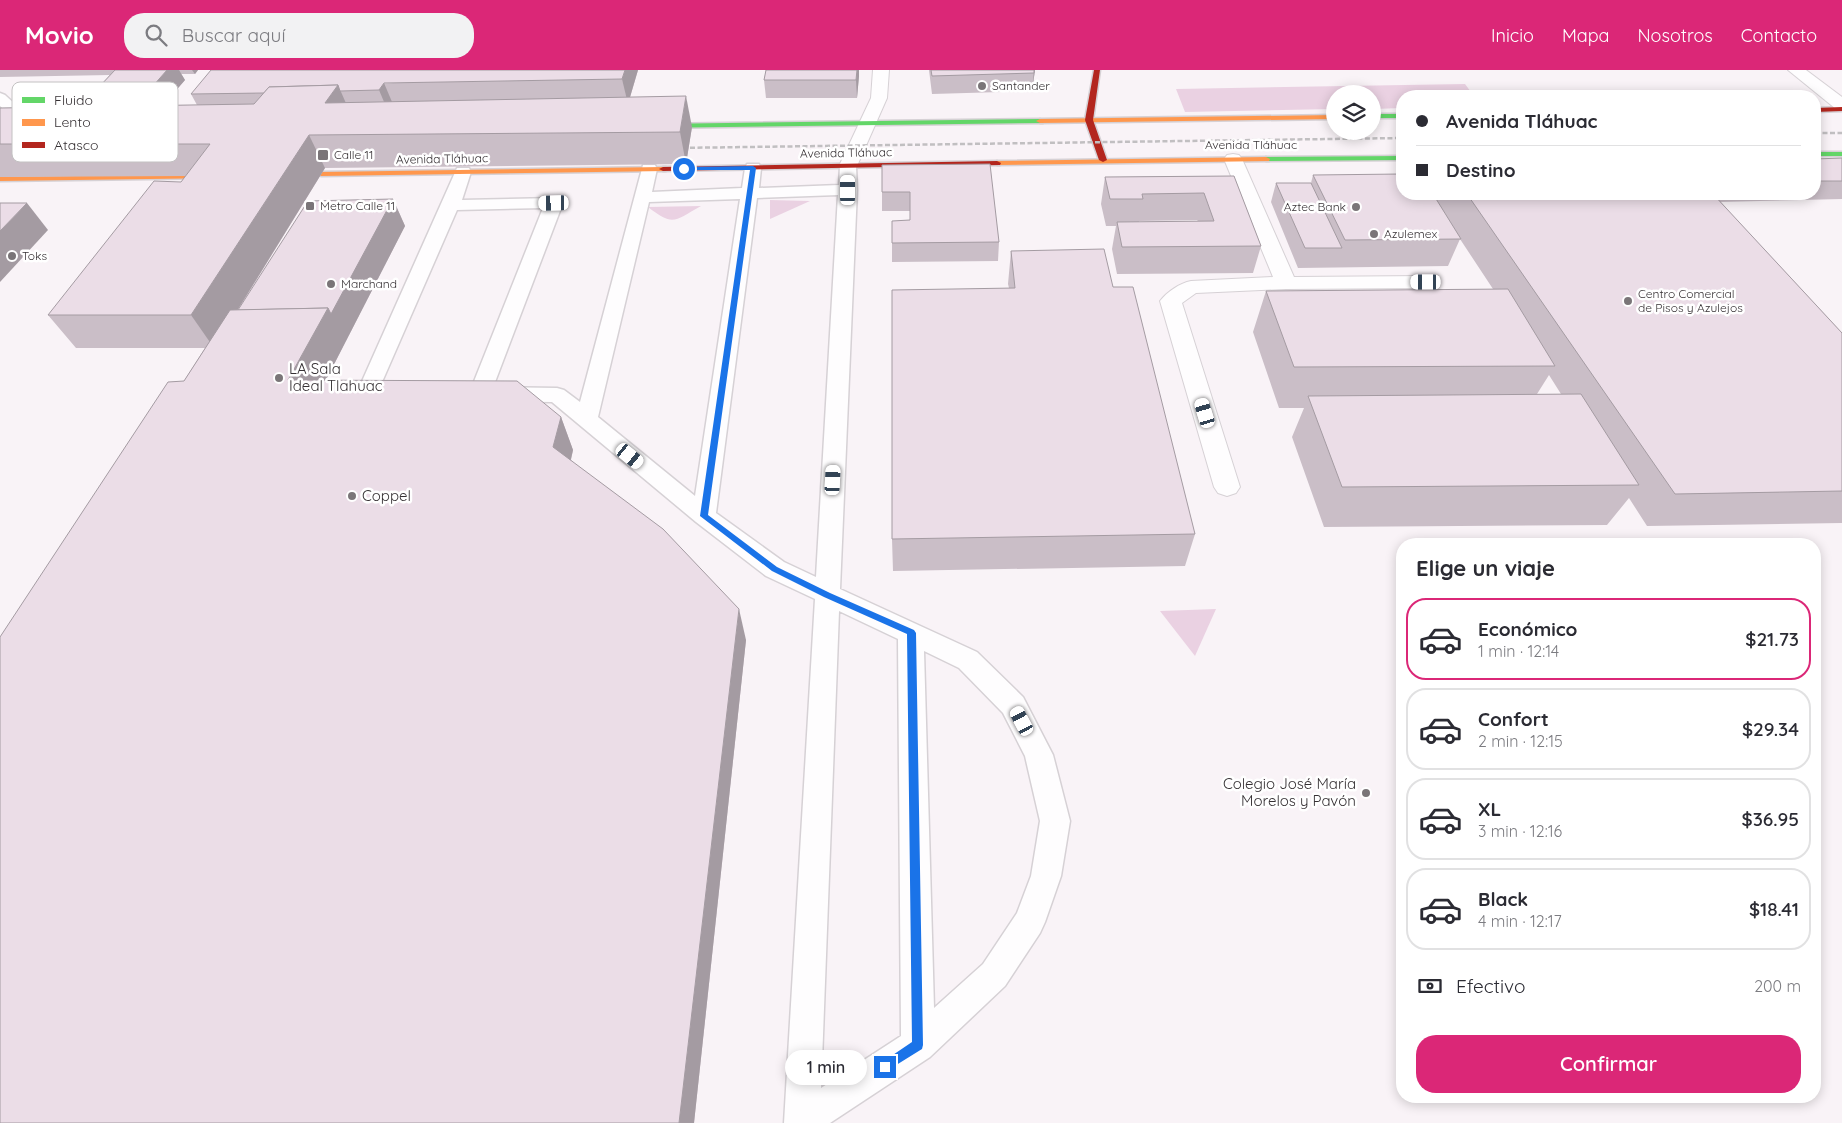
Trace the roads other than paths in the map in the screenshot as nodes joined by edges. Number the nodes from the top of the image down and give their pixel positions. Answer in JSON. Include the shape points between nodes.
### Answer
{"nodes":[{"id":1,"x":881,"y":70,"type":"edge"},
{"id":2,"x":1097,"y":70,"type":"edge"},
{"id":3,"x":1796,"y":70,"type":"edge"},
{"id":4,"x":0,"y":98,"type":"edge"},
{"id":5,"x":1842,"y":105,"type":"edge"},
{"id":6,"x":12,"y":108,"type":"edge"},
{"id":7,"x":1842,"y":109,"type":"edge"},
{"id":8,"x":1821,"y":110,"type":"edge"},
{"id":9,"x":1381,"y":116,"type":"edge"},
{"id":10,"x":1396,"y":116,"type":"edge"},
{"id":11,"x":1326,"y":117,"type":"edge"},
{"id":12,"x":1089,"y":120,"type":"junction"},
{"id":13,"x":868,"y":122,"type":"junction"},
{"id":14,"x":640,"y":126,"type":"edge"},
{"id":15,"x":1821,"y":154,"type":"edge"},
{"id":16,"x":1842,"y":154,"type":"edge"},
{"id":17,"x":1396,"y":158,"type":"edge"},
{"id":18,"x":1233,"y":159,"type":"junction"},
{"id":19,"x":1103,"y":160,"type":"junction"},
{"id":20,"x":848,"y":166,"type":"junction"},
{"id":21,"x":753,"y":168,"type":"junction"},
{"id":22,"x":649,"y":169,"type":"junction"},
{"id":23,"x":463,"y":172,"type":"junction"},
{"id":24,"x":321,"y":174,"type":"edge"},
{"id":25,"x":228,"y":176,"type":"edge"},
{"id":26,"x":0,"y":179,"type":"edge"},
{"id":27,"x":848,"y":190,"type":"junction"},
{"id":28,"x":749,"y":194,"type":"junction"},
{"id":29,"x":642,"y":197,"type":"junction"},
{"id":30,"x":451,"y":205,"type":"junction"},
{"id":31,"x":1286,"y":282,"type":"junction"},
{"id":32,"x":1426,"y":282,"type":"dead end"},
{"id":33,"x":415,"y":391,"type":"edge"},
{"id":34,"x":586,"y":420,"type":"junction"},
{"id":35,"x":1227,"y":487,"type":"dead end"},
{"id":36,"x":704,"y":516,"type":"junction"},
{"id":37,"x":827,"y":595,"type":"junction"},
{"id":38,"x":912,"y":633,"type":"junction"},
{"id":39,"x":918,"y":1045,"type":"junction"},
{"id":40,"x":802,"y":1122,"type":"edge"}],
"edges":[{"from":1,"to":13,"type":"street","via":[[879,98]]},
{"from":2,"to":12,"type":"main road"},
{"from":3,"to":5,"type":"street"},
{"from":4,"to":6,"type":"lane"},
{"from":7,"to":8,"type":"main road"},
{"from":9,"to":10,"type":"main road"},
{"from":11,"to":12,"type":"main road","name":"Avenida Tláhuac"},
{"from":12,"to":13,"type":"main road","name":"Avenida Tláhuac"},
{"from":12,"to":19,"type":"main road"},
{"from":13,"to":14,"type":"main road","name":"Avenida Tláhuac"},
{"from":13,"to":20,"type":"street"},
{"from":15,"to":16,"type":"main road"},
{"from":17,"to":18,"type":"main road","name":"Avenida Tláhuac"},
{"from":18,"to":19,"type":"main road","name":"Avenida Tláhuac"},
{"from":18,"to":31,"type":"street"},
{"from":19,"to":20,"type":"main road","name":"Avenida Tláhuac"},
{"from":20,"to":21,"type":"main road","name":"Avenida Tláhuac"},
{"from":20,"to":27,"type":"lane"},
{"from":21,"to":22,"type":"main road","name":"Avenida Tláhuac"},
{"from":21,"to":28,"type":"lane"},
{"from":22,"to":23,"type":"main road","name":"Avenida Tláhuac"},
{"from":22,"to":29,"type":"lane"},
{"from":23,"to":24,"type":"main road","name":"Avenida Tláhuac"},
{"from":23,"to":30,"type":"lane"},
{"from":25,"to":26,"type":"main road"},
{"from":27,"to":28,"type":"lane"},
{"from":27,"to":37,"type":"lane"},
{"from":28,"to":29,"type":"lane"},
{"from":28,"to":36,"type":"lane"},
{"from":29,"to":34,"type":"lane"},
{"from":30,"to":33,"type":"lane","via":[[369,388]]},
{"from":30,"to":34,"type":"lane","via":[[554,203],[471,394],[557,396]]},
{"from":31,"to":32,"type":"street"},
{"from":31,"to":35,"type":"street","via":[[1192,287],[1172,301]]},
{"from":34,"to":36,"type":"lane"},
{"from":36,"to":37,"type":"lane","via":[[775,569]]},
{"from":37,"to":38,"type":"lane"},
{"from":37,"to":40,"type":"lane"},
{"from":38,"to":39,"type":"lane"},
{"from":38,"to":39,"type":"lane","via":[[968,660],[1013,705],[1040,755],[1055,821],[1046,876],[1029,922],[994,975]]},
{"from":39,"to":40,"type":"lane"}]}
